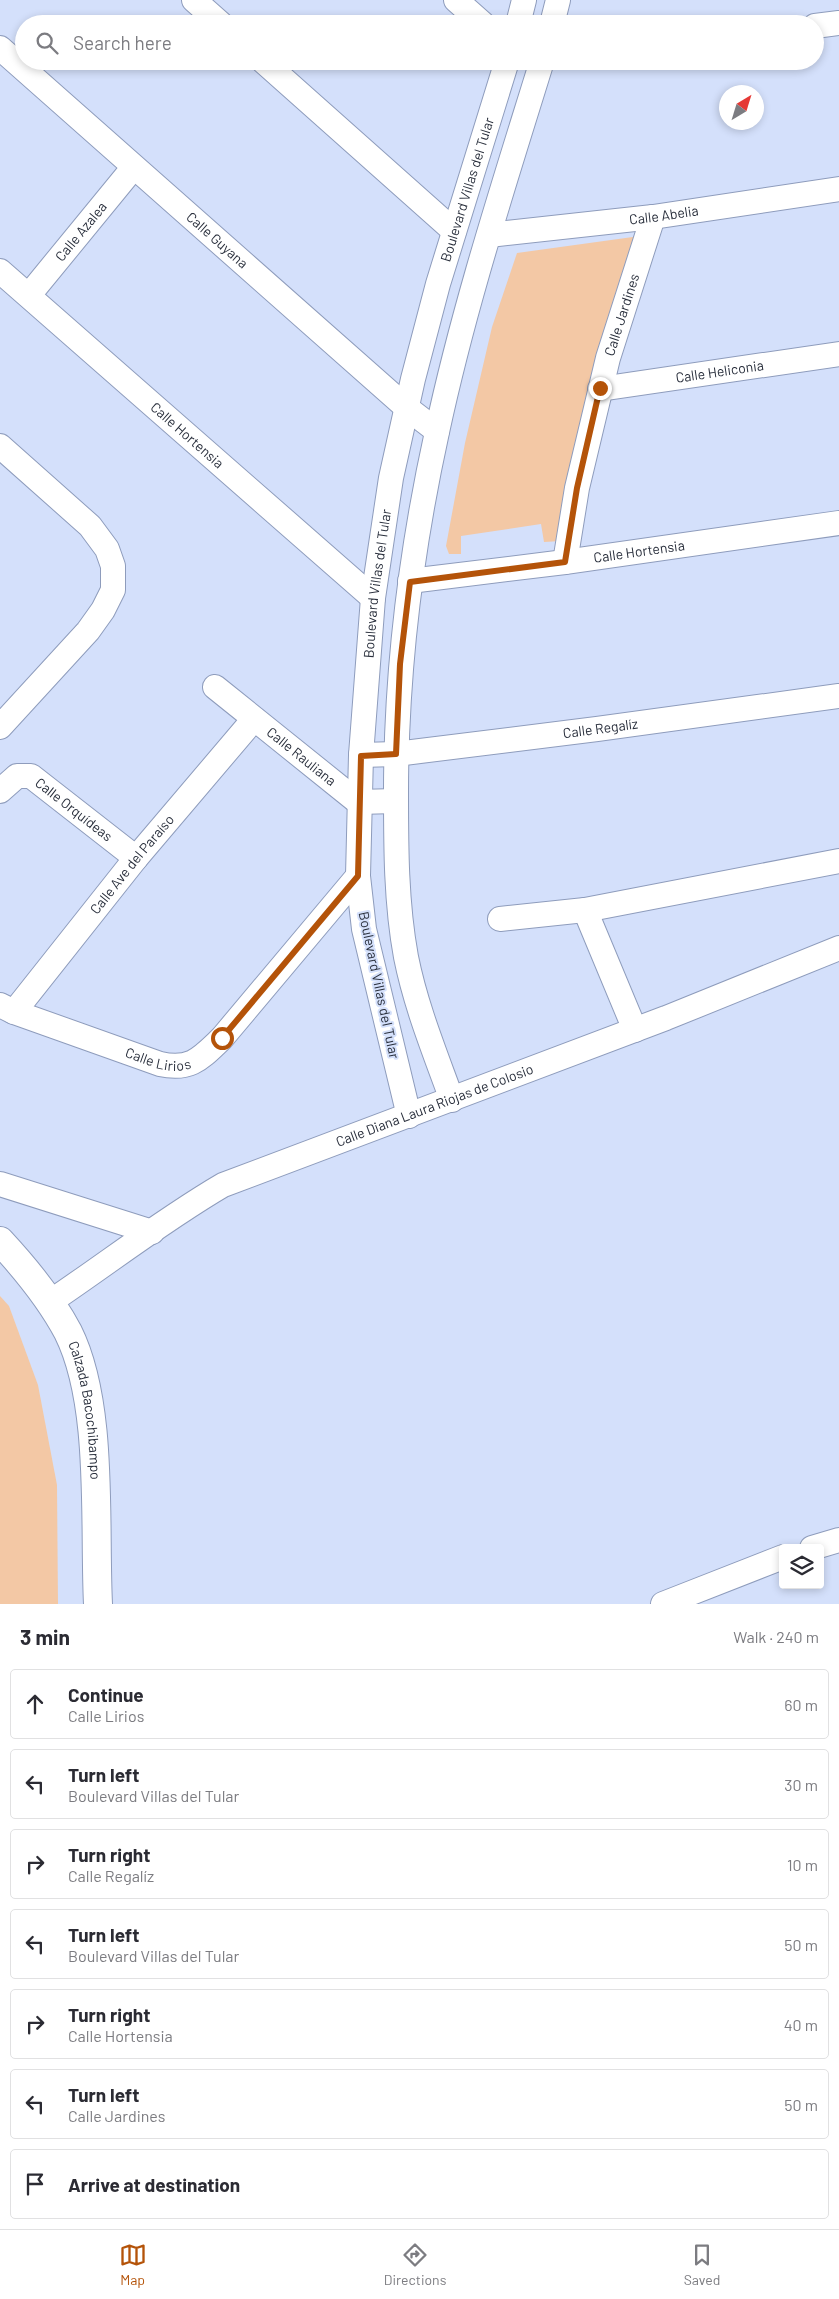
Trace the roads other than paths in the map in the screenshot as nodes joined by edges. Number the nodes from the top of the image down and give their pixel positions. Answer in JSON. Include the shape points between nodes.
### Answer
{"nodes":[{"id":1,"x":194,"y":0,"type":"edge"},
{"id":2,"x":456,"y":0,"type":"edge"},
{"id":3,"x":524,"y":0,"type":"edge"},
{"id":4,"x":558,"y":0,"type":"edge"},
{"id":5,"x":211,"y":15,"type":"edge"},
{"id":6,"x":473,"y":15,"type":"edge"},
{"id":7,"x":520,"y":15,"type":"edge"},
{"id":8,"x":554,"y":15,"type":"edge"},
{"id":9,"x":839,"y":23,"type":"edge"},
{"id":10,"x":824,"y":25,"type":"edge"},
{"id":11,"x":0,"y":48,"type":"edge"},
{"id":12,"x":15,"y":62,"type":"edge"},
{"id":13,"x":24,"y":70,"type":"edge"},
{"id":14,"x":273,"y":70,"type":"edge"},
{"id":15,"x":504,"y":70,"type":"edge"},
{"id":16,"x":539,"y":70,"type":"edge"},
{"id":17,"x":133,"y":168,"type":"junction"},
{"id":18,"x":839,"y":190,"type":"edge"},
{"id":19,"x":653,"y":216,"type":"junction"},
{"id":20,"x":454,"y":231,"type":"junction"},
{"id":21,"x":489,"y":234,"type":"junction"},
{"id":22,"x":0,"y":271,"type":"edge"},
{"id":23,"x":29,"y":295,"type":"junction"},
{"id":24,"x":839,"y":354,"type":"edge"},
{"id":25,"x":600,"y":388,"type":"junction"},
{"id":26,"x":407,"y":408,"type":"junction"},
{"id":27,"x":437,"y":431,"type":"junction"},
{"id":28,"x":0,"y":446,"type":"edge"},
{"id":29,"x":839,"y":523,"type":"edge"},
{"id":30,"x":565,"y":562,"type":"junction"},
{"id":31,"x":410,"y":582,"type":"junction"},
{"id":32,"x":373,"y":598,"type":"junction"},
{"id":33,"x":215,"y":687,"type":"dead end"},
{"id":34,"x":839,"y":696,"type":"edge"},
{"id":35,"x":254,"y":720,"type":"junction"},
{"id":36,"x":0,"y":727,"type":"edge"},
{"id":37,"x":396,"y":754,"type":"junction"},
{"id":38,"x":361,"y":756,"type":"junction"},
{"id":39,"x":5,"y":786,"type":"edge"},
{"id":40,"x":358,"y":802,"type":"junction"},
{"id":41,"x":396,"y":802,"type":"junction"},
{"id":42,"x":136,"y":858,"type":"junction"},
{"id":43,"x":839,"y":861,"type":"edge"},
{"id":44,"x":358,"y":876,"type":"junction"},
{"id":45,"x":585,"y":910,"type":"junction"},
{"id":46,"x":500,"y":919,"type":"dead end"},
{"id":47,"x":839,"y":948,"type":"edge"},
{"id":48,"x":7,"y":1008,"type":"edge"},
{"id":49,"x":635,"y":1030,"type":"junction"},
{"id":50,"x":452,"y":1100,"type":"junction"},
{"id":51,"x":409,"y":1116,"type":"junction"},
{"id":52,"x":0,"y":1184,"type":"edge"},
{"id":53,"x":152,"y":1232,"type":"junction"},
{"id":54,"x":0,"y":1241,"type":"edge"},
{"id":55,"x":50,"y":1302,"type":"junction"},
{"id":56,"x":839,"y":1540,"type":"edge"},
{"id":57,"x":824,"y":1544,"type":"edge"},
{"id":58,"x":779,"y":1558,"type":"edge"},
{"id":59,"x":97,"y":1592,"type":"edge"},
{"id":60,"x":663,"y":1604,"type":"edge"}],
"edges":[{"from":1,"to":5,"type":"street"},
{"from":2,"to":6,"type":"street"},
{"from":3,"to":7,"type":"street"},
{"from":4,"to":8,"type":"street"},
{"from":9,"to":10,"type":"street"},
{"from":11,"to":12,"type":"street","name":"Calle Guyana"},
{"from":13,"to":17,"type":"street","name":"Calle Guyana"},
{"from":14,"to":20,"type":"street"},
{"from":15,"to":20,"type":"street","name":"Boulevard Villas del Tular"},
{"from":16,"to":21,"type":"street"},
{"from":17,"to":23,"type":"street","name":"Calle Azalea"},
{"from":17,"to":26,"type":"street","name":"Calle Guyana"},
{"from":18,"to":19,"type":"street","name":"Calle Abelia"},
{"from":19,"to":21,"type":"street","name":"Calle Abelia"},
{"from":19,"to":25,"type":"street","name":"Calle Jardines"},
{"from":20,"to":26,"type":"street","name":"Boulevard Villas del Tular"},
{"from":21,"to":27,"type":"street"},
{"from":22,"to":23,"type":"street","name":"Calle Hortensia"},
{"from":23,"to":32,"type":"street","name":"Calle Hortensia"},
{"from":24,"to":25,"type":"street","name":"Calle Heliconia"},
{"from":25,"to":30,"type":"street","name":"Calle Jardines","via":[[577,488]]},
{"from":26,"to":27,"type":"street","name":"Calle Guyana"},
{"from":26,"to":32,"type":"street","name":"Boulevard Villas del Tular","via":[[391,478]]},
{"from":27,"to":31,"type":"street"},
{"from":28,"to":36,"type":"street","via":[[90,526],[107,549],[113,566],[113,590],[88,631]]},
{"from":29,"to":30,"type":"street","name":"Calle Hortensia"},
{"from":30,"to":31,"type":"street","name":"Calle Hortensia"},
{"from":31,"to":37,"type":"street","via":[[400,664]]},
{"from":32,"to":38,"type":"street","name":"Boulevard Villas del Tular"},
{"from":33,"to":35,"type":"street","name":"Calle Rauliana"},
{"from":34,"to":37,"type":"street","name":"Calle Regalíz"},
{"from":35,"to":40,"type":"street","name":"Calle Rauliana"},
{"from":35,"to":42,"type":"street","name":"Calle Ave del Paraíso"},
{"from":37,"to":38,"type":"street","name":"Calle Regalíz"},
{"from":37,"to":41,"type":"street"},
{"from":38,"to":40,"type":"street","name":"Boulevard Villas del Tular"},
{"from":39,"to":42,"type":"street","name":"Calle Orquídeas","via":[[24,775],[31,776]]},
{"from":40,"to":41,"type":"street"},
{"from":40,"to":44,"type":"street","name":"Boulevard Villas del Tular"},
{"from":41,"to":50,"type":"street","via":[[400,911],[406,957],[420,1010]]},
{"from":42,"to":48,"type":"street","name":"Calle Ave del Paraíso"},
{"from":43,"to":45,"type":"street"},
{"from":44,"to":48,"type":"street","name":"Calle Lirios","via":[[222,1038],[190,1065],[160,1064]]},
{"from":44,"to":51,"type":"street","name":"Boulevard Villas del Tular","via":[[364,929]]},
{"from":45,"to":46,"type":"street"},
{"from":45,"to":49,"type":"street"},
{"from":47,"to":49,"type":"street","name":"Calle Diana Laura Riojas de Colosio"},
{"from":49,"to":50,"type":"street","name":"Calle Diana Laura Riojas de Colosio"},
{"from":50,"to":51,"type":"street","name":"Calle Diana Laura Riojas de Colosio"},
{"from":51,"to":53,"type":"street","name":"Calle Diana Laura Riojas de Colosio","via":[[223,1185]]},
{"from":52,"to":53,"type":"street"},
{"from":53,"to":55,"type":"street","name":"Calle Diana Laura Riojas de Colosio"},
{"from":54,"to":55,"type":"street","name":"Calzada Bacochibampo"},
{"from":55,"to":59,"type":"street","name":"Calzada Bacochibampo","via":[[68,1333],[86,1387],[94,1456]]},
{"from":56,"to":57,"type":"street"},
{"from":58,"to":60,"type":"street"}]}
